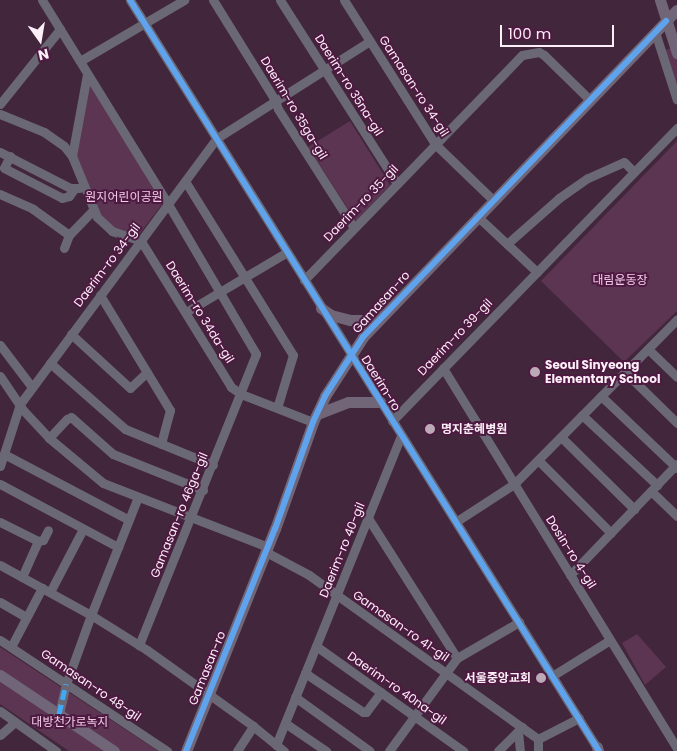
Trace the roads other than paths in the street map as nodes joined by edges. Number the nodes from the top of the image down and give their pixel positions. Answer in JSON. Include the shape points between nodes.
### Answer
{"nodes":[{"id":1,"x":42,"y":0,"type":"edge"},
{"id":2,"x":130,"y":0,"type":"edge"},
{"id":3,"x":184,"y":0,"type":"edge"},
{"id":4,"x":213,"y":0,"type":"edge"},
{"id":5,"x":280,"y":0,"type":"edge"},
{"id":6,"x":345,"y":0,"type":"edge"},
{"id":7,"x":660,"y":0,"type":"edge"},
{"id":8,"x":677,"y":10,"type":"edge"},
{"id":9,"x":671,"y":19,"type":"edge"},
{"id":10,"x":145,"y":24,"type":"junction"},
{"id":11,"x":60,"y":29,"type":"junction"},
{"id":12,"x":655,"y":32,"type":"junction"},
{"id":13,"x":370,"y":41,"type":"junction"},
{"id":14,"x":677,"y":53,"type":"edge"},
{"id":15,"x":80,"y":61,"type":"junction"},
{"id":16,"x":324,"y":70,"type":"junction"},
{"id":17,"x":88,"y":74,"type":"junction"},
{"id":18,"x":275,"y":100,"type":"junction"},
{"id":19,"x":590,"y":100,"type":"junction"},
{"id":20,"x":677,"y":100,"type":"edge"},
{"id":21,"x":0,"y":104,"type":"edge"},
{"id":22,"x":0,"y":114,"type":"edge"},
{"id":23,"x":677,"y":128,"type":"edge"},
{"id":24,"x":217,"y":138,"type":"junction"},
{"id":25,"x":435,"y":144,"type":"junction"},
{"id":26,"x":0,"y":152,"type":"edge"},
{"id":27,"x":10,"y":156,"type":"junction"},
{"id":28,"x":72,"y":156,"type":"junction"},
{"id":29,"x":634,"y":172,"type":"junction"},
{"id":30,"x":185,"y":181,"type":"junction"},
{"id":31,"x":397,"y":184,"type":"junction"},
{"id":32,"x":84,"y":186,"type":"junction"},
{"id":33,"x":74,"y":189,"type":"junction"},
{"id":34,"x":0,"y":194,"type":"edge"},
{"id":35,"x":494,"y":200,"type":"junction"},
{"id":36,"x":168,"y":204,"type":"junction"},
{"id":37,"x":93,"y":210,"type":"junction"},
{"id":38,"x":477,"y":216,"type":"junction"},
{"id":39,"x":354,"y":228,"type":"junction"},
{"id":40,"x":69,"y":235,"type":"junction"},
{"id":41,"x":141,"y":241,"type":"junction"},
{"id":42,"x":507,"y":244,"type":"junction"},
{"id":43,"x":64,"y":248,"type":"dead end"},
{"id":44,"x":287,"y":252,"type":"junction"},
{"id":45,"x":537,"y":272,"type":"junction"},
{"id":46,"x":245,"y":277,"type":"junction"},
{"id":47,"x":304,"y":280,"type":"junction"},
{"id":48,"x":220,"y":292,"type":"junction"},
{"id":49,"x":100,"y":295,"type":"junction"},
{"id":50,"x":321,"y":308,"type":"junction"},
{"id":51,"x":186,"y":312,"type":"junction"},
{"id":52,"x":384,"y":315,"type":"junction"},
{"id":53,"x":675,"y":326,"type":"edge"},
{"id":54,"x":71,"y":334,"type":"junction"},
{"id":55,"x":0,"y":345,"type":"edge"},
{"id":56,"x":648,"y":349,"type":"junction"},
{"id":57,"x":351,"y":356,"type":"junction"},
{"id":58,"x":50,"y":363,"type":"junction"},
{"id":59,"x":443,"y":368,"type":"junction"},
{"id":60,"x":147,"y":372,"type":"junction"},
{"id":61,"x":624,"y":372,"type":"junction"},
{"id":62,"x":0,"y":376,"type":"edge"},
{"id":63,"x":677,"y":377,"type":"edge"},
{"id":64,"x":32,"y":387,"type":"junction"},
{"id":65,"x":241,"y":394,"type":"junction"},
{"id":66,"x":602,"y":396,"type":"junction"},
{"id":67,"x":380,"y":402,"type":"junction"},
{"id":68,"x":20,"y":404,"type":"junction"},
{"id":69,"x":277,"y":408,"type":"junction"},
{"id":70,"x":582,"y":415,"type":"junction"},
{"id":71,"x":315,"y":418,"type":"junction"},
{"id":72,"x":392,"y":421,"type":"junction"},
{"id":73,"x":677,"y":424,"type":"edge"},
{"id":74,"x":402,"y":435,"type":"junction"},
{"id":75,"x":561,"y":437,"type":"junction"},
{"id":76,"x":49,"y":438,"type":"junction"},
{"id":77,"x":161,"y":444,"type":"junction"},
{"id":78,"x":4,"y":454,"type":"junction"},
{"id":79,"x":538,"y":460,"type":"junction"},
{"id":80,"x":213,"y":465,"type":"junction"},
{"id":81,"x":0,"y":466,"type":"edge"},
{"id":82,"x":676,"y":466,"type":"edge"},
{"id":83,"x":0,"y":484,"type":"edge"},
{"id":84,"x":514,"y":484,"type":"junction"},
{"id":85,"x":654,"y":488,"type":"junction"},
{"id":86,"x":203,"y":490,"type":"junction"},
{"id":87,"x":138,"y":497,"type":"junction"},
{"id":88,"x":634,"y":509,"type":"junction"},
{"id":89,"x":677,"y":516,"type":"edge"},
{"id":90,"x":192,"y":518,"type":"junction"},
{"id":91,"x":368,"y":518,"type":"junction"},
{"id":92,"x":129,"y":520,"type":"junction"},
{"id":93,"x":456,"y":521,"type":"junction"},
{"id":94,"x":0,"y":522,"type":"edge"},
{"id":95,"x":83,"y":529,"type":"junction"},
{"id":96,"x":48,"y":530,"type":"dead end"},
{"id":97,"x":611,"y":533,"type":"junction"},
{"id":98,"x":38,"y":541,"type":"junction"},
{"id":99,"x":118,"y":547,"type":"junction"},
{"id":100,"x":267,"y":549,"type":"junction"},
{"id":101,"x":0,"y":565,"type":"edge"},
{"id":102,"x":570,"y":575,"type":"junction"},
{"id":103,"x":22,"y":577,"type":"junction"},
{"id":104,"x":46,"y":590,"type":"junction"},
{"id":105,"x":336,"y":596,"type":"junction"},
{"id":106,"x":0,"y":602,"type":"edge"},
{"id":107,"x":91,"y":615,"type":"junction"},
{"id":108,"x":26,"y":617,"type":"junction"},
{"id":109,"x":519,"y":622,"type":"junction"},
{"id":110,"x":0,"y":640,"type":"edge"},
{"id":111,"x":610,"y":640,"type":"junction"},
{"id":112,"x":139,"y":645,"type":"junction"},
{"id":113,"x":316,"y":646,"type":"junction"},
{"id":114,"x":10,"y":647,"type":"junction"},
{"id":115,"x":457,"y":658,"type":"junction"},
{"id":116,"x":305,"y":673,"type":"junction"},
{"id":117,"x":446,"y":673,"type":"junction"},
{"id":118,"x":0,"y":675,"type":"edge"},
{"id":119,"x":552,"y":676,"type":"junction"},
{"id":120,"x":66,"y":684,"type":"junction"},
{"id":121,"x":381,"y":692,"type":"junction"},
{"id":122,"x":209,"y":694,"type":"junction"},
{"id":123,"x":295,"y":697,"type":"junction"},
{"id":124,"x":0,"y":711,"type":"edge"},
{"id":125,"x":59,"y":714,"type":"junction"},
{"id":126,"x":415,"y":716,"type":"junction"},
{"id":127,"x":578,"y":718,"type":"junction"},
{"id":128,"x":16,"y":722,"type":"junction"},
{"id":129,"x":285,"y":722,"type":"junction"},
{"id":130,"x":254,"y":726,"type":"junction"},
{"id":131,"x":520,"y":730,"type":"junction"},
{"id":132,"x":0,"y":735,"type":"edge"},
{"id":133,"x":538,"y":739,"type":"junction"},
{"id":134,"x":276,"y":745,"type":"junction"},
{"id":135,"x":677,"y":749,"type":"edge"},
{"id":136,"x":598,"y":750,"type":"edge"},
{"id":137,"x":56,"y":751,"type":"edge"},
{"id":138,"x":114,"y":751,"type":"edge"},
{"id":139,"x":167,"y":751,"type":"edge"},
{"id":140,"x":186,"y":751,"type":"edge"},
{"id":141,"x":237,"y":751,"type":"edge"},
{"id":142,"x":284,"y":751,"type":"edge"},
{"id":143,"x":326,"y":751,"type":"edge"},
{"id":144,"x":370,"y":751,"type":"edge"},
{"id":145,"x":390,"y":751,"type":"edge"},
{"id":146,"x":463,"y":751,"type":"edge"},
{"id":147,"x":498,"y":751,"type":"edge"},
{"id":148,"x":520,"y":751,"type":"edge"},
{"id":149,"x":538,"y":751,"type":"edge"}],
"edges":[{"from":1,"to":11,"type":"street"},
{"from":2,"to":10,"type":"street","name":"Daerim-ro"},
{"from":3,"to":10,"type":"street"},
{"from":4,"to":18,"type":"street","name":"Daerim-ro 35ga-gil"},
{"from":5,"to":16,"type":"street","name":"Daerim-ro 35na-gil"},
{"from":6,"to":13,"type":"street","name":"Gamasan-ro 34-gil"},
{"from":7,"to":9,"type":"main road"},
{"from":8,"to":9,"type":"main road","name":"Gamasan-ro"},
{"from":9,"to":12,"type":"main road","name":"Gamasan-ro"},
{"from":9,"to":14,"type":"main road"},
{"from":10,"to":15,"type":"street"},
{"from":10,"to":24,"type":"street","name":"Daerim-ro"},
{"from":11,"to":15,"type":"street"},
{"from":11,"to":21,"type":"street"},
{"from":12,"to":19,"type":"main road","name":"Gamasan-ro"},
{"from":12,"to":20,"type":"street"},
{"from":13,"to":16,"type":"street"},
{"from":13,"to":25,"type":"street","name":"Gamasan-ro 34-gil"},
{"from":15,"to":17,"type":"street"},
{"from":16,"to":18,"type":"street"},
{"from":16,"to":31,"type":"street","name":"Daerim-ro 35na-gil"},
{"from":17,"to":28,"type":"street"},
{"from":17,"to":36,"type":"street"},
{"from":18,"to":24,"type":"street"},
{"from":18,"to":39,"type":"street","name":"Daerim-ro 35ga-gil"},
{"from":19,"to":25,"type":"street","name":"Daerim-ro 35-gil","via":[[544,55],[539,52],[522,55]]},
{"from":19,"to":35,"type":"main road","name":"Gamasan-ro"},
{"from":22,"to":28,"type":"street","via":[[56,139]]},
{"from":23,"to":29,"type":"street","name":"Daerim-ro 39-gil"},
{"from":24,"to":30,"type":"street","name":"Daerim-ro 34-gil"},
{"from":24,"to":44,"type":"street","name":"Daerim-ro"},
{"from":25,"to":31,"type":"street","name":"Daerim-ro 35-gil"},
{"from":25,"to":35,"type":"street","name":"Gamasan-ro 34-gil"},
{"from":26,"to":27,"type":"street"},
{"from":27,"to":33,"type":"street"},
{"from":27,"to":33,"type":"street","via":[[4,168],[62,198]]},
{"from":28,"to":32,"type":"street"},
{"from":29,"to":42,"type":"street","via":[[624,162],[588,178],[559,198]]},
{"from":29,"to":45,"type":"street","name":"Daerim-ro 39-gil"},
{"from":30,"to":36,"type":"street","name":"Daerim-ro 34-gil"},
{"from":30,"to":46,"type":"street"},
{"from":31,"to":39,"type":"street","name":"Daerim-ro 35-gil"},
{"from":32,"to":33,"type":"street"},
{"from":32,"to":37,"type":"street"},
{"from":34,"to":40,"type":"street","via":[[33,209]]},
{"from":35,"to":38,"type":"main road","name":"Gamasan-ro"},
{"from":36,"to":41,"type":"street","name":"Daerim-ro 34-gil"},
{"from":36,"to":48,"type":"street"},
{"from":37,"to":40,"type":"street"},
{"from":37,"to":41,"type":"street","via":[[112,231]]},
{"from":38,"to":42,"type":"street"},
{"from":38,"to":52,"type":"main road","name":"Gamasan-ro"},
{"from":39,"to":47,"type":"street","name":"Daerim-ro 35-gil"},
{"from":40,"to":43,"type":"street"},
{"from":41,"to":49,"type":"street","name":"Daerim-ro 34-gil"},
{"from":41,"to":51,"type":"street","name":"Daerim-ro 34da-gil"},
{"from":42,"to":45,"type":"street"},
{"from":44,"to":46,"type":"street"},
{"from":44,"to":47,"type":"street","name":"Daerim-ro"},
{"from":45,"to":59,"type":"street","name":"Daerim-ro 39-gil"},
{"from":46,"to":48,"type":"street"},
{"from":46,"to":69,"type":"street","via":[[293,355]]},
{"from":47,"to":50,"type":"street","name":"Daerim-ro"},
{"from":48,"to":51,"type":"street"},
{"from":48,"to":65,"type":"street","name":"Gamasan-ro 46ga-gil","via":[[256,354]]},
{"from":49,"to":54,"type":"street","name":"Daerim-ro 34-gil"},
{"from":49,"to":60,"type":"street"},
{"from":50,"to":52,"type":"main road","via":[[331,315],[350,320],[370,320]]},
{"from":50,"to":57,"type":"street","name":"Daerim-ro"},
{"from":51,"to":65,"type":"street","name":"Daerim-ro 34da-gil","via":[[231,387]]},
{"from":52,"to":57,"type":"main road","name":"Gamasan-ro","via":[[363,337]]},
{"from":53,"to":56,"type":"street"},
{"from":54,"to":58,"type":"street","name":"Daerim-ro 34-gil"},
{"from":54,"to":60,"type":"street","via":[[130,388]]},
{"from":55,"to":64,"type":"street"},
{"from":56,"to":61,"type":"street"},
{"from":56,"to":63,"type":"street"},
{"from":57,"to":67,"type":"street","name":"Daerim-ro"},
{"from":57,"to":71,"type":"main road","name":"Gamasan-ro"},
{"from":58,"to":64,"type":"street","name":"Daerim-ro 34-gil"},
{"from":58,"to":77,"type":"street","via":[[124,429]]},
{"from":59,"to":72,"type":"street","name":"Daerim-ro 39-gil"},
{"from":59,"to":84,"type":"street","name":"Dosin-ro 4-gil"},
{"from":60,"to":77,"type":"street","via":[[170,410]]},
{"from":61,"to":66,"type":"street"},
{"from":61,"to":73,"type":"street"},
{"from":62,"to":68,"type":"street"},
{"from":64,"to":68,"type":"street","name":"Daerim-ro 34-gil"},
{"from":65,"to":69,"type":"street"},
{"from":65,"to":80,"type":"street","name":"Gamasan-ro 46ga-gil"},
{"from":66,"to":70,"type":"street"},
{"from":66,"to":82,"type":"street"},
{"from":67,"to":71,"type":"main road","via":[[348,402]]},
{"from":67,"to":72,"type":"street","name":"Daerim-ro"},
{"from":68,"to":76,"type":"street"},
{"from":68,"to":78,"type":"street","name":"Daerim-ro 34-gil"},
{"from":69,"to":71,"type":"street"},
{"from":70,"to":75,"type":"street"},
{"from":70,"to":85,"type":"street"},
{"from":71,"to":100,"type":"main road","name":"Gamasan-ro"},
{"from":72,"to":74,"type":"street","name":"Daerim-ro"},
{"from":74,"to":91,"type":"street","name":"Daerim-ro 40-gil"},
{"from":74,"to":93,"type":"street","name":"Daerim-ro"},
{"from":75,"to":79,"type":"street"},
{"from":75,"to":88,"type":"street"},
{"from":76,"to":86,"type":"street","via":[[71,417],[114,454]]},
{"from":76,"to":87,"type":"street","via":[[103,483]]},
{"from":77,"to":80,"type":"street"},
{"from":78,"to":81,"type":"street","name":"Daerim-ro 34-gil"},
{"from":78,"to":92,"type":"street"},
{"from":79,"to":84,"type":"street"},
{"from":79,"to":97,"type":"street"},
{"from":80,"to":86,"type":"street","name":"Gamasan-ro 46ga-gil"},
{"from":82,"to":85,"type":"street"},
{"from":83,"to":95,"type":"street"},
{"from":84,"to":93,"type":"street"},
{"from":84,"to":102,"type":"street","name":"Dosin-ro 4-gil"},
{"from":85,"to":88,"type":"street"},
{"from":85,"to":89,"type":"street"},
{"from":86,"to":90,"type":"street","name":"Gamasan-ro 46ga-gil"},
{"from":87,"to":90,"type":"street"},
{"from":87,"to":92,"type":"street"},
{"from":88,"to":97,"type":"street"},
{"from":90,"to":100,"type":"street"},
{"from":90,"to":112,"type":"street","name":"Gamasan-ro 46ga-gil"},
{"from":91,"to":105,"type":"street","name":"Daerim-ro 40-gil"},
{"from":91,"to":115,"type":"street"},
{"from":92,"to":99,"type":"street"},
{"from":93,"to":109,"type":"street","name":"Daerim-ro"},
{"from":94,"to":98,"type":"street"},
{"from":95,"to":99,"type":"street"},
{"from":95,"to":104,"type":"street"},
{"from":96,"to":98,"type":"street","via":[[43,540]]},
{"from":97,"to":102,"type":"street"},
{"from":98,"to":103,"type":"street"},
{"from":99,"to":107,"type":"street"},
{"from":100,"to":105,"type":"street","name":"Gamasan-ro 41-gil"},
{"from":100,"to":122,"type":"main road","name":"Gamasan-ro"},
{"from":101,"to":103,"type":"street"},
{"from":102,"to":111,"type":"street","name":"Dosin-ro 4-gil"},
{"from":103,"to":104,"type":"street"},
{"from":104,"to":107,"type":"street"},
{"from":104,"to":108,"type":"street"},
{"from":105,"to":113,"type":"street","name":"Daerim-ro 40-gil"},
{"from":105,"to":117,"type":"street","name":"Gamasan-ro 41-gil"},
{"from":106,"to":108,"type":"street"},
{"from":107,"to":112,"type":"street"},
{"from":107,"to":120,"type":"street"},
{"from":108,"to":114,"type":"street"},
{"from":109,"to":115,"type":"street"},
{"from":109,"to":119,"type":"street","name":"Daerim-ro"},
{"from":110,"to":114,"type":"street","name":"Gamasan-ro 48-gil"},
{"from":111,"to":119,"type":"street"},
{"from":111,"to":135,"type":"street","name":"Dosin-ro 4-gil"},
{"from":112,"to":122,"type":"street"},
{"from":113,"to":116,"type":"street","name":"Daerim-ro 40-gil"},
{"from":113,"to":121,"type":"street","name":"Daerim-ro 40na-gil"},
{"from":114,"to":120,"type":"street","name":"Gamasan-ro 48-gil"},
{"from":115,"to":117,"type":"street"},
{"from":116,"to":121,"type":"street","via":[[363,712]]},
{"from":116,"to":123,"type":"street","name":"Daerim-ro 40-gil"},
{"from":117,"to":126,"type":"street"},
{"from":117,"to":131,"type":"street","name":"Gamasan-ro 41-gil"},
{"from":118,"to":125,"type":"main road"},
{"from":119,"to":127,"type":"street","name":"Daerim-ro"},
{"from":120,"to":125,"type":"street"},
{"from":120,"to":139,"type":"street","name":"Gamasan-ro 48-gil"},
{"from":121,"to":126,"type":"street","name":"Daerim-ro 40na-gil"},
{"from":122,"to":130,"type":"street"},
{"from":122,"to":140,"type":"main road","name":"Gamasan-ro"},
{"from":123,"to":129,"type":"street","name":"Daerim-ro 40-gil"},
{"from":123,"to":144,"type":"street"},
{"from":124,"to":128,"type":"street"},
{"from":125,"to":138,"type":"main road"},
{"from":126,"to":145,"type":"street"},
{"from":126,"to":146,"type":"street","name":"Daerim-ro 40na-gil"},
{"from":127,"to":133,"type":"street"},
{"from":127,"to":136,"type":"street","name":"Daerim-ro"},
{"from":128,"to":132,"type":"street"},
{"from":128,"to":137,"type":"street"},
{"from":129,"to":134,"type":"street","name":"Daerim-ro 40-gil"},
{"from":129,"to":143,"type":"street"},
{"from":130,"to":134,"type":"street"},
{"from":130,"to":141,"type":"street"},
{"from":131,"to":133,"type":"street","name":"Gamasan-ro 41-gil"},
{"from":131,"to":147,"type":"street"},
{"from":131,"to":148,"type":"street"},
{"from":133,"to":149,"type":"street"},
{"from":134,"to":142,"type":"street"}]}
